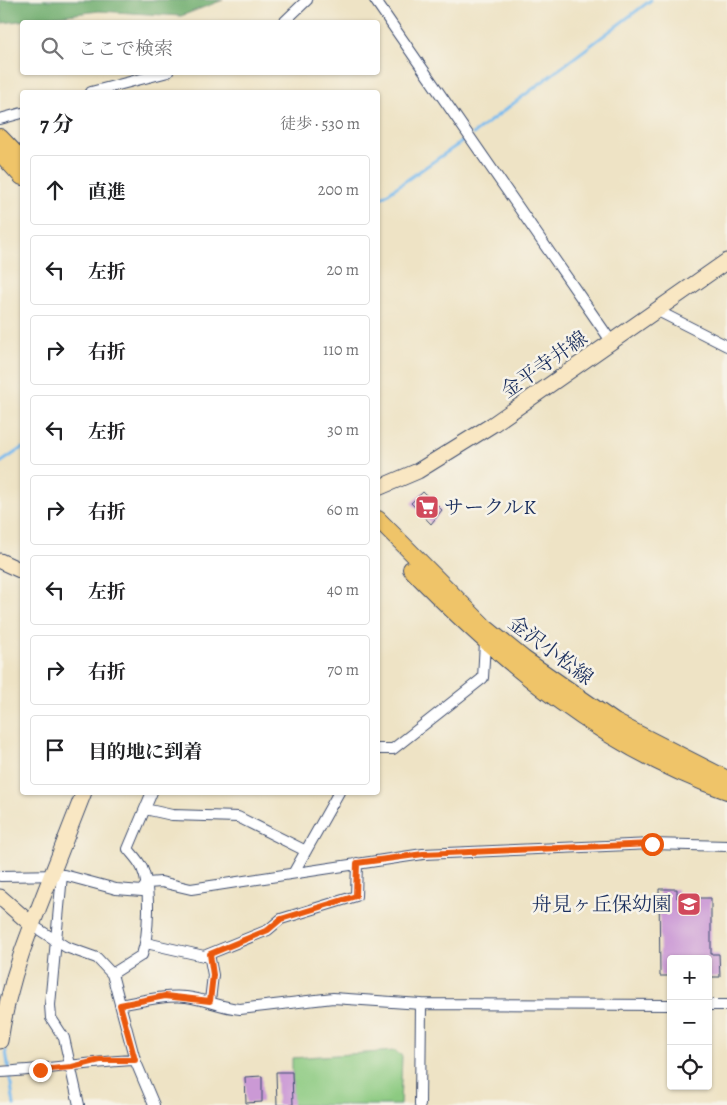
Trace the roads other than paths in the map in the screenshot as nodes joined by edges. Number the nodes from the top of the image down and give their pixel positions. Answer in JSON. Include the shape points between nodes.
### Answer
{"nodes":[{"id":1,"x":307,"y":0,"type":"edge"},
{"id":2,"x":375,"y":0,"type":"edge"},
{"id":3,"x":286,"y":20,"type":"edge"},
{"id":4,"x":156,"y":75,"type":"edge"},
{"id":5,"x":99,"y":90,"type":"edge"},
{"id":6,"x":20,"y":114,"type":"edge"},
{"id":7,"x":0,"y":119,"type":"edge"},
{"id":8,"x":0,"y":137,"type":"edge"},
{"id":9,"x":0,"y":153,"type":"edge"},
{"id":10,"x":20,"y":158,"type":"edge"},
{"id":11,"x":20,"y":175,"type":"edge"},
{"id":12,"x":727,"y":261,"type":"edge"},
{"id":13,"x":656,"y":310,"type":"junction"},
{"id":14,"x":611,"y":341,"type":"junction"},
{"id":15,"x":727,"y":346,"type":"edge"},
{"id":16,"x":380,"y":487,"type":"edge"},
{"id":17,"x":380,"y":521,"type":"edge"},
{"id":18,"x":380,"y":537,"type":"edge"},
{"id":19,"x":0,"y":562,"type":"edge"},
{"id":20,"x":20,"y":569,"type":"edge"},
{"id":21,"x":484,"y":642,"type":"junction"},
{"id":22,"x":380,"y":749,"type":"edge"},
{"id":23,"x":727,"y":779,"type":"edge"},
{"id":24,"x":727,"y":792,"type":"edge"},
{"id":25,"x":83,"y":795,"type":"edge"},
{"id":26,"x":151,"y":795,"type":"edge"},
{"id":27,"x":337,"y":795,"type":"edge"},
{"id":28,"x":145,"y":809,"type":"junction"},
{"id":29,"x":727,"y":846,"type":"edge"},
{"id":30,"x":306,"y":851,"type":"junction"},
{"id":31,"x":357,"y":863,"type":"junction"},
{"id":32,"x":294,"y":872,"type":"junction"},
{"id":33,"x":56,"y":875,"type":"junction"},
{"id":34,"x":0,"y":876,"type":"edge"},
{"id":35,"x":147,"y":883,"type":"junction"},
{"id":36,"x":0,"y":897,"type":"edge"},
{"id":37,"x":32,"y":925,"type":"junction"},
{"id":38,"x":56,"y":940,"type":"junction"},
{"id":39,"x":146,"y":943,"type":"junction"},
{"id":40,"x":210,"y":954,"type":"junction"},
{"id":41,"x":112,"y":974,"type":"junction"},
{"id":42,"x":210,"y":1001,"type":"junction"},
{"id":43,"x":421,"y":1004,"type":"junction"},
{"id":44,"x":120,"y":1005,"type":"junction"},
{"id":45,"x":667,"y":1005,"type":"edge"},
{"id":46,"x":712,"y":1005,"type":"edge"},
{"id":47,"x":727,"y":1005,"type":"edge"},
{"id":48,"x":0,"y":1041,"type":"edge"},
{"id":49,"x":135,"y":1060,"type":"junction"},
{"id":50,"x":72,"y":1067,"type":"junction"},
{"id":51,"x":6,"y":1072,"type":"edge"},
{"id":52,"x":79,"y":1105,"type":"edge"},
{"id":53,"x":154,"y":1105,"type":"edge"},
{"id":54,"x":420,"y":1105,"type":"edge"}],
"edges":[{"from":1,"to":3,"type":"street"},
{"from":2,"to":14,"type":"street"},
{"from":4,"to":5,"type":"street"},
{"from":6,"to":7,"type":"street"},
{"from":8,"to":10,"type":"main road"},
{"from":9,"to":11,"type":"main road"},
{"from":12,"to":13,"type":"main road","name":"金平寺井線"},
{"from":13,"to":14,"type":"main road","name":"金平寺井線"},
{"from":13,"to":15,"type":"street"},
{"from":14,"to":16,"type":"main road","name":"金平寺井線","via":[[492,425],[418,471]]},
{"from":17,"to":23,"type":"main road","name":"金沢小松線","via":[[486,628],[524,659],[615,722]]},
{"from":18,"to":21,"type":"main road","name":"金沢小松線"},
{"from":19,"to":20,"type":"main road"},
{"from":21,"to":22,"type":"street","via":[[482,678],[393,749]]},
{"from":21,"to":24,"type":"main road","name":"金沢小松線","via":[[592,725],[660,762]]},
{"from":25,"to":33,"type":"main road"},
{"from":26,"to":28,"type":"street"},
{"from":27,"to":30,"type":"street"},
{"from":28,"to":30,"type":"street","via":[[172,815],[238,817]]},
{"from":28,"to":35,"type":"street","via":[[128,849],[142,866]]},
{"from":29,"to":31,"type":"street","via":[[652,844],[443,853]]},
{"from":30,"to":32,"type":"street"},
{"from":31,"to":32,"type":"street"},
{"from":31,"to":40,"type":"street","via":[[356,896],[281,919],[268,930]]},
{"from":32,"to":35,"type":"street","via":[[191,889],[162,882]]},
{"from":33,"to":34,"type":"street"},
{"from":33,"to":35,"type":"street","via":[[116,888],[142,890]]},
{"from":33,"to":37,"type":"main road"},
{"from":33,"to":38,"type":"street"},
{"from":35,"to":39,"type":"street"},
{"from":36,"to":37,"type":"main road"},
{"from":37,"to":38,"type":"street"},
{"from":37,"to":48,"type":"main road","via":[[4,1009]]},
{"from":38,"to":41,"type":"street","via":[[97,958]]},
{"from":38,"to":50,"type":"street","via":[[51,1018],[64,1038]]},
{"from":39,"to":40,"type":"street","via":[[194,956]]},
{"from":39,"to":41,"type":"street","via":[[142,955]]},
{"from":40,"to":42,"type":"street","via":[[213,975]]},
{"from":41,"to":44,"type":"street"},
{"from":42,"to":43,"type":"street","via":[[240,1009],[333,998]]},
{"from":42,"to":44,"type":"street","via":[[165,996]]},
{"from":43,"to":45,"type":"street"},
{"from":43,"to":54,"type":"street"},
{"from":44,"to":49,"type":"street"},
{"from":46,"to":47,"type":"street"},
{"from":49,"to":50,"type":"street","via":[[100,1060]]},
{"from":49,"to":53,"type":"street"},
{"from":50,"to":51,"type":"street"},
{"from":50,"to":52,"type":"street"}]}
